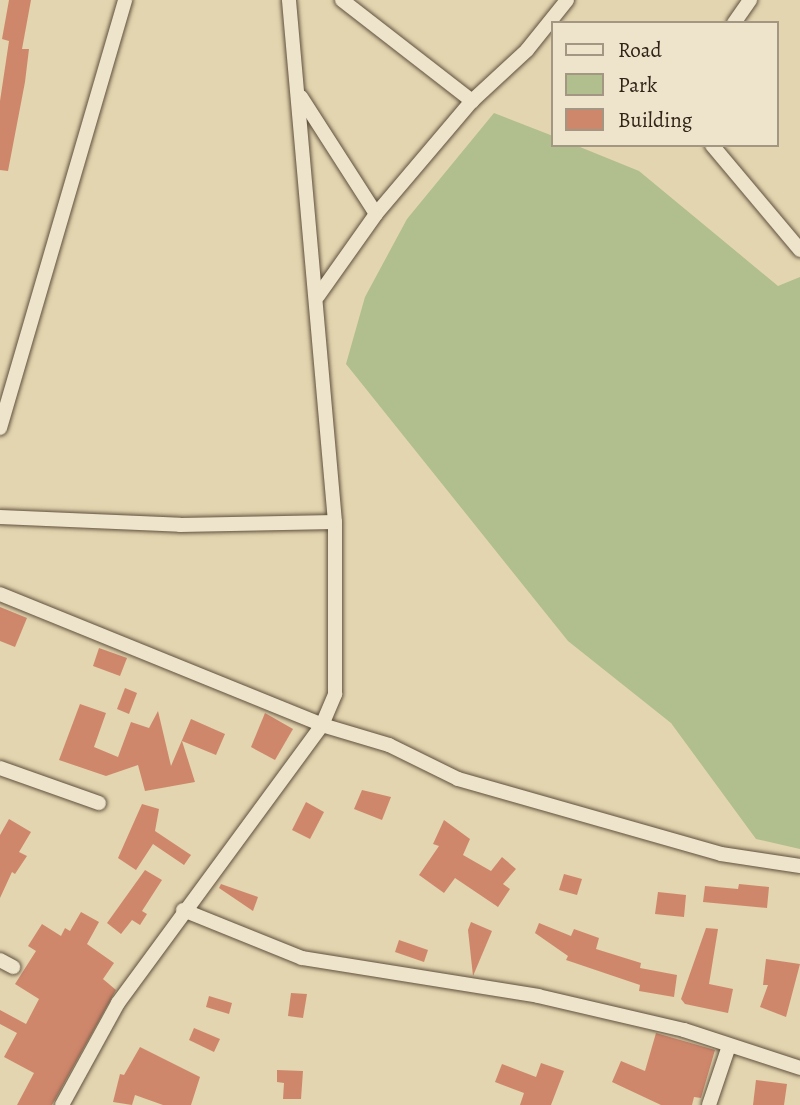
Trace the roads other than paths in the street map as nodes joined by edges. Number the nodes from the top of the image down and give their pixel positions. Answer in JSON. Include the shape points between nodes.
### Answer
{"nodes":[{"id":1,"x":125,"y":0,"type":"edge"},
{"id":2,"x":289,"y":0,"type":"edge"},
{"id":3,"x":342,"y":0,"type":"edge"},
{"id":4,"x":567,"y":0,"type":"edge"},
{"id":5,"x":750,"y":0,"type":"edge"},
{"id":6,"x":735,"y":21,"type":"edge"},
{"id":7,"x":300,"y":95,"type":"junction"},
{"id":8,"x":472,"y":101,"type":"junction"},
{"id":9,"x":714,"y":147,"type":"edge"},
{"id":10,"x":376,"y":214,"type":"junction"},
{"id":11,"x":800,"y":250,"type":"edge"},
{"id":12,"x":318,"y":296,"type":"junction"},
{"id":13,"x":0,"y":428,"type":"edge"},
{"id":14,"x":0,"y":517,"type":"edge"},
{"id":15,"x":335,"y":522,"type":"junction"},
{"id":16,"x":0,"y":594,"type":"edge"},
{"id":17,"x":322,"y":725,"type":"junction"},
{"id":18,"x":0,"y":768,"type":"edge"},
{"id":19,"x":99,"y":803,"type":"dead end"},
{"id":20,"x":800,"y":866,"type":"edge"},
{"id":21,"x":183,"y":910,"type":"junction"},
{"id":22,"x":729,"y":1046,"type":"junction"},
{"id":23,"x":800,"y":1068,"type":"edge"},
{"id":24,"x":62,"y":1105,"type":"edge"},
{"id":25,"x":709,"y":1105,"type":"edge"}],
"edges":[{"from":1,"to":13,"type":"street"},
{"from":2,"to":7,"type":"street"},
{"from":3,"to":8,"type":"street"},
{"from":4,"to":8,"type":"street","via":[[527,50]]},
{"from":5,"to":6,"type":"street"},
{"from":7,"to":10,"type":"street"},
{"from":7,"to":12,"type":"street"},
{"from":8,"to":10,"type":"street"},
{"from":9,"to":11,"type":"street"},
{"from":10,"to":12,"type":"street"},
{"from":12,"to":15,"type":"street"},
{"from":14,"to":15,"type":"street","via":[[180,525]]},
{"from":15,"to":17,"type":"street","via":[[337,674],[333,704]]},
{"from":16,"to":17,"type":"street"},
{"from":17,"to":20,"type":"street","via":[[389,745],[442,774],[512,795],[721,855]]},
{"from":17,"to":21,"type":"street"},
{"from":18,"to":19,"type":"street"},
{"from":21,"to":22,"type":"street","via":[[302,958],[538,996],[684,1030]]},
{"from":21,"to":24,"type":"street","via":[[118,1003]]},
{"from":22,"to":23,"type":"street"},
{"from":22,"to":25,"type":"street"}]}
